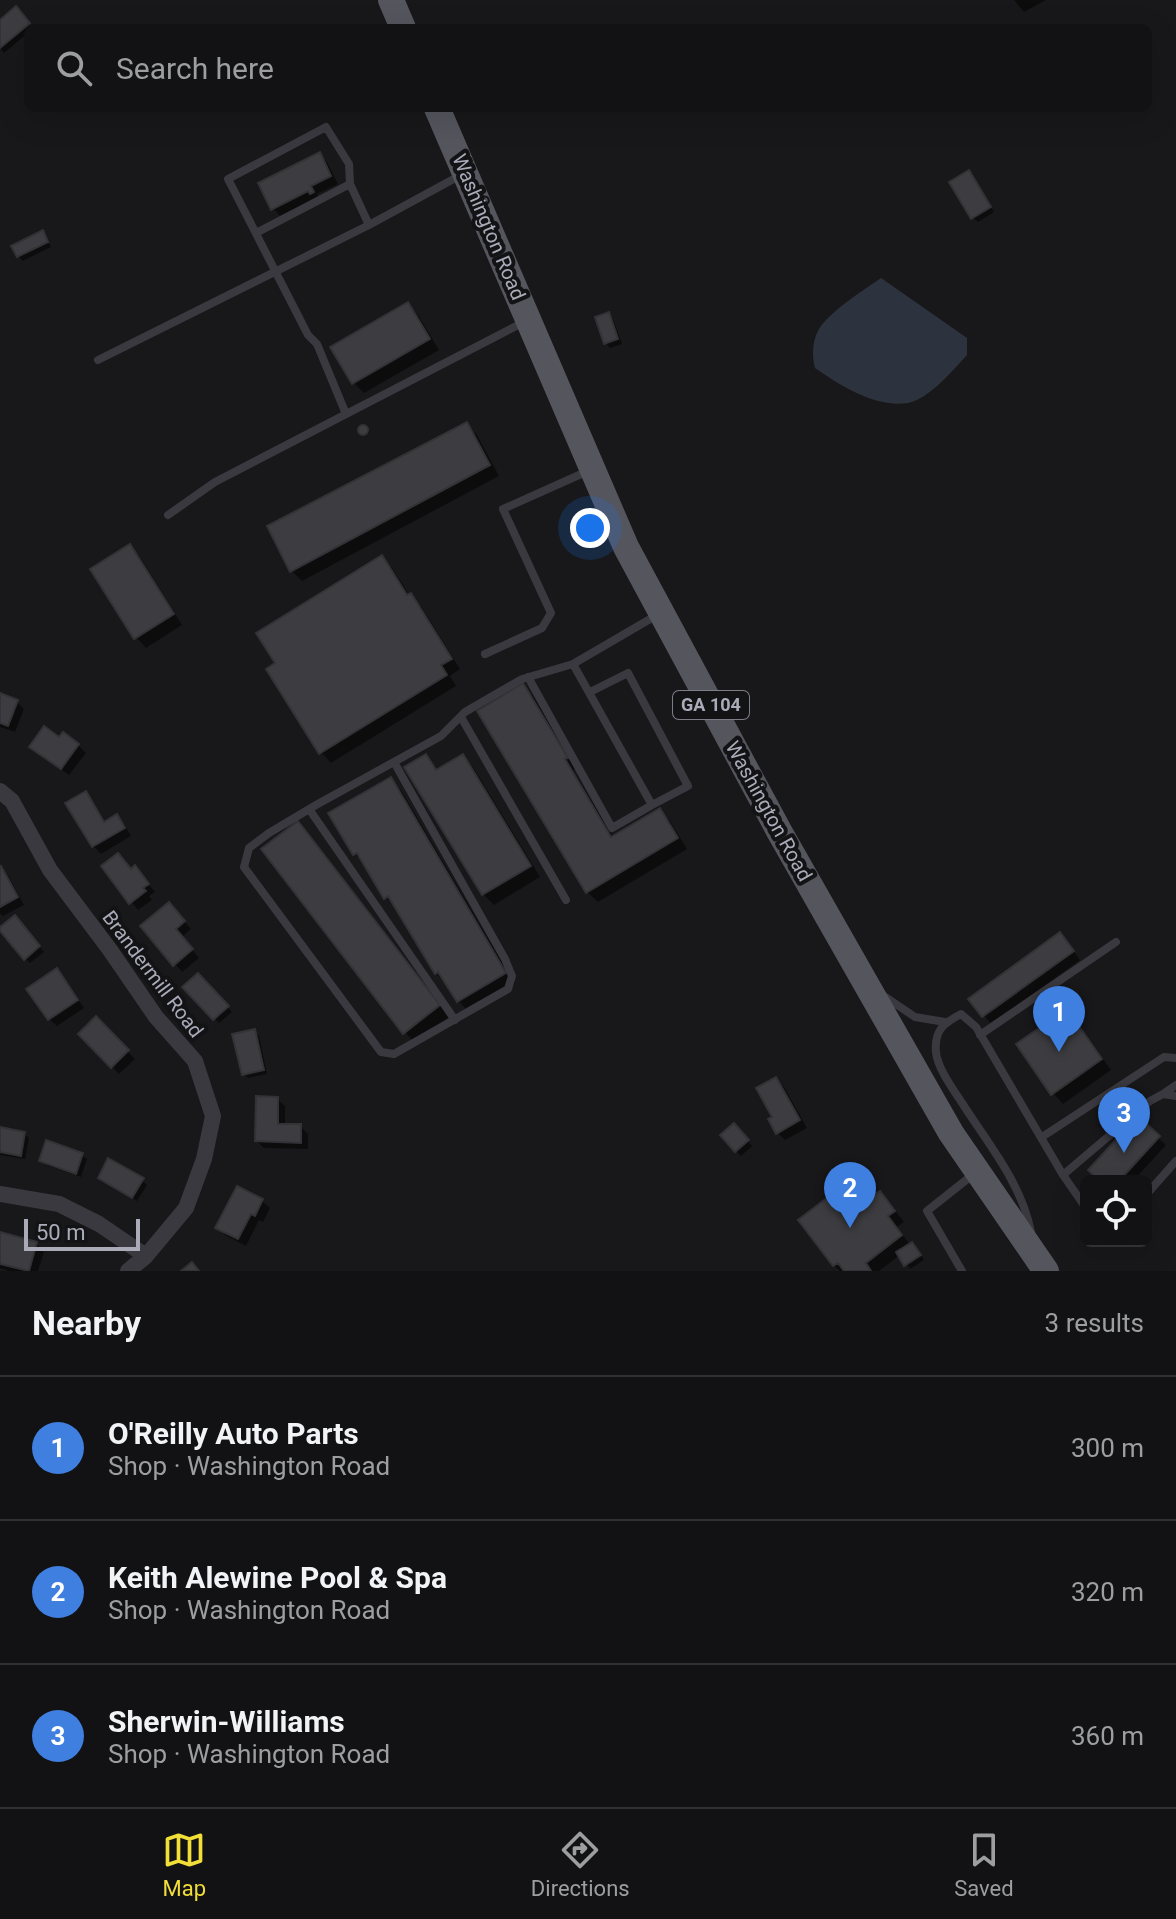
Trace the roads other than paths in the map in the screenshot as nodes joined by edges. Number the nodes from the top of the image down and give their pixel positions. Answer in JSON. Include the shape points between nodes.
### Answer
{"nodes":[{"id":1,"x":391,"y":0,"type":"edge"},
{"id":2,"x":401,"y":24,"type":"edge"},
{"id":3,"x":439,"y":112,"type":"edge"},
{"id":4,"x":465,"y":173,"type":"junction"},
{"id":5,"x":350,"y":184,"type":"junction"},
{"id":6,"x":369,"y":225,"type":"junction"},
{"id":7,"x":256,"y":233,"type":"junction"},
{"id":8,"x":277,"y":272,"type":"junction"},
{"id":9,"x":528,"y":320,"type":"junction"},
{"id":10,"x":98,"y":360,"type":"dead end"},
{"id":11,"x":346,"y":414,"type":"junction"},
{"id":12,"x":592,"y":469,"type":"junction"},
{"id":13,"x":168,"y":515,"type":"dead end"},
{"id":14,"x":661,"y":612,"type":"junction"},
{"id":15,"x":485,"y":654,"type":"dead end"},
{"id":16,"x":573,"y":664,"type":"junction"},
{"id":17,"x":528,"y":677,"type":"junction"},
{"id":18,"x":590,"y":692,"type":"junction"},
{"id":19,"x":461,"y":717,"type":"junction"},
{"id":20,"x":394,"y":762,"type":"junction"},
{"id":21,"x":0,"y":791,"type":"edge"},
{"id":22,"x":652,"y":805,"type":"junction"},
{"id":23,"x":309,"y":809,"type":"junction"},
{"id":24,"x":566,"y":900,"type":"dead end"},
{"id":25,"x":1116,"y":942,"type":"dead end"},
{"id":26,"x":866,"y":984,"type":"junction"},
{"id":27,"x":455,"y":1020,"type":"junction"},
{"id":28,"x":945,"y":1022,"type":"junction"},
{"id":29,"x":980,"y":1035,"type":"junction"},
{"id":30,"x":1176,"y":1058,"type":"edge"},
{"id":31,"x":1176,"y":1085,"type":"edge"},
{"id":32,"x":1163,"y":1094,"type":"junction"},
{"id":33,"x":1176,"y":1096,"type":"edge"},
{"id":34,"x":1042,"y":1137,"type":"junction"},
{"id":35,"x":1176,"y":1161,"type":"edge"},
{"id":36,"x":977,"y":1171,"type":"junction"},
{"id":37,"x":1063,"y":1175,"type":"junction"},
{"id":38,"x":1152,"y":1188,"type":"edge"},
{"id":39,"x":0,"y":1194,"type":"edge"},
{"id":40,"x":1080,"y":1199,"type":"edge"},
{"id":41,"x":146,"y":1256,"type":"junction"},
{"id":42,"x":1041,"y":1263,"type":"edge"},
{"id":43,"x":128,"y":1271,"type":"edge"},
{"id":44,"x":962,"y":1271,"type":"edge"}],
"edges":[{"from":1,"to":2,"type":"main road"},
{"from":3,"to":4,"type":"main road","name":"Washington Road","number":"GA 104"},
{"from":4,"to":6,"type":"lane"},
{"from":4,"to":9,"type":"main road","name":"Washington Road","number":"GA 104"},
{"from":5,"to":6,"type":"lane"},
{"from":5,"to":7,"type":"lane"},
{"from":5,"to":7,"type":"lane","via":[[349,164],[326,127],[228,179]]},
{"from":6,"to":8,"type":"lane"},
{"from":7,"to":8,"type":"lane"},
{"from":8,"to":10,"type":"lane"},
{"from":8,"to":11,"type":"lane","via":[[317,344]]},
{"from":9,"to":11,"type":"lane"},
{"from":9,"to":12,"type":"main road","name":"Washington Road","number":"GA 104"},
{"from":11,"to":13,"type":"lane","via":[[215,482]]},
{"from":12,"to":14,"type":"main road","name":"Washington Road","number":"GA 104"},
{"from":12,"to":15,"type":"lane","via":[[503,509],[551,613],[542,628]]},
{"from":14,"to":16,"type":"lane"},
{"from":14,"to":26,"type":"main road","name":"Washington Road","number":"GA 104"},
{"from":16,"to":17,"type":"lane"},
{"from":16,"to":18,"type":"lane"},
{"from":17,"to":19,"type":"lane"},
{"from":17,"to":22,"type":"lane","via":[[612,828]]},
{"from":18,"to":22,"type":"lane"},
{"from":18,"to":22,"type":"lane","via":[[628,673],[688,786]]},
{"from":19,"to":20,"type":"lane","via":[[441,736]]},
{"from":19,"to":24,"type":"lane"},
{"from":20,"to":23,"type":"lane"},
{"from":20,"to":27,"type":"lane","via":[[512,976],[508,989]]},
{"from":21,"to":41,"type":"street","name":"Brandermill Road","via":[[12,801],[50,870],[156,1017],[195,1061],[213,1116],[186,1208]]},
{"from":23,"to":27,"type":"lane"},
{"from":23,"to":27,"type":"lane","via":[[249,848],[244,867],[381,1052],[394,1054]]},
{"from":25,"to":29,"type":"lane"},
{"from":26,"to":28,"type":"lane","via":[[915,1017]]},
{"from":26,"to":36,"type":"main road","name":"Washington Road","number":"GA 104"},
{"from":28,"to":29,"type":"lane","via":[[961,1014]]},
{"from":28,"to":42,"type":"lane","via":[[935,1049],[937,1060],[1009,1175],[1027,1211]]},
{"from":29,"to":34,"type":"lane"},
{"from":30,"to":34,"type":"lane","via":[[1164,1057]]},
{"from":31,"to":32,"type":"lane"},
{"from":32,"to":33,"type":"lane"},
{"from":32,"to":37,"type":"lane"},
{"from":34,"to":37,"type":"lane"},
{"from":35,"to":38,"type":"lane"},
{"from":36,"to":42,"type":"main road","name":"Washington Road","number":"GA 104"},
{"from":36,"to":44,"type":"lane","via":[[927,1211]]},
{"from":37,"to":40,"type":"lane"},
{"from":39,"to":41,"type":"street","via":[[59,1204]]},
{"from":41,"to":43,"type":"street","name":"Brandermill Road"}]}
